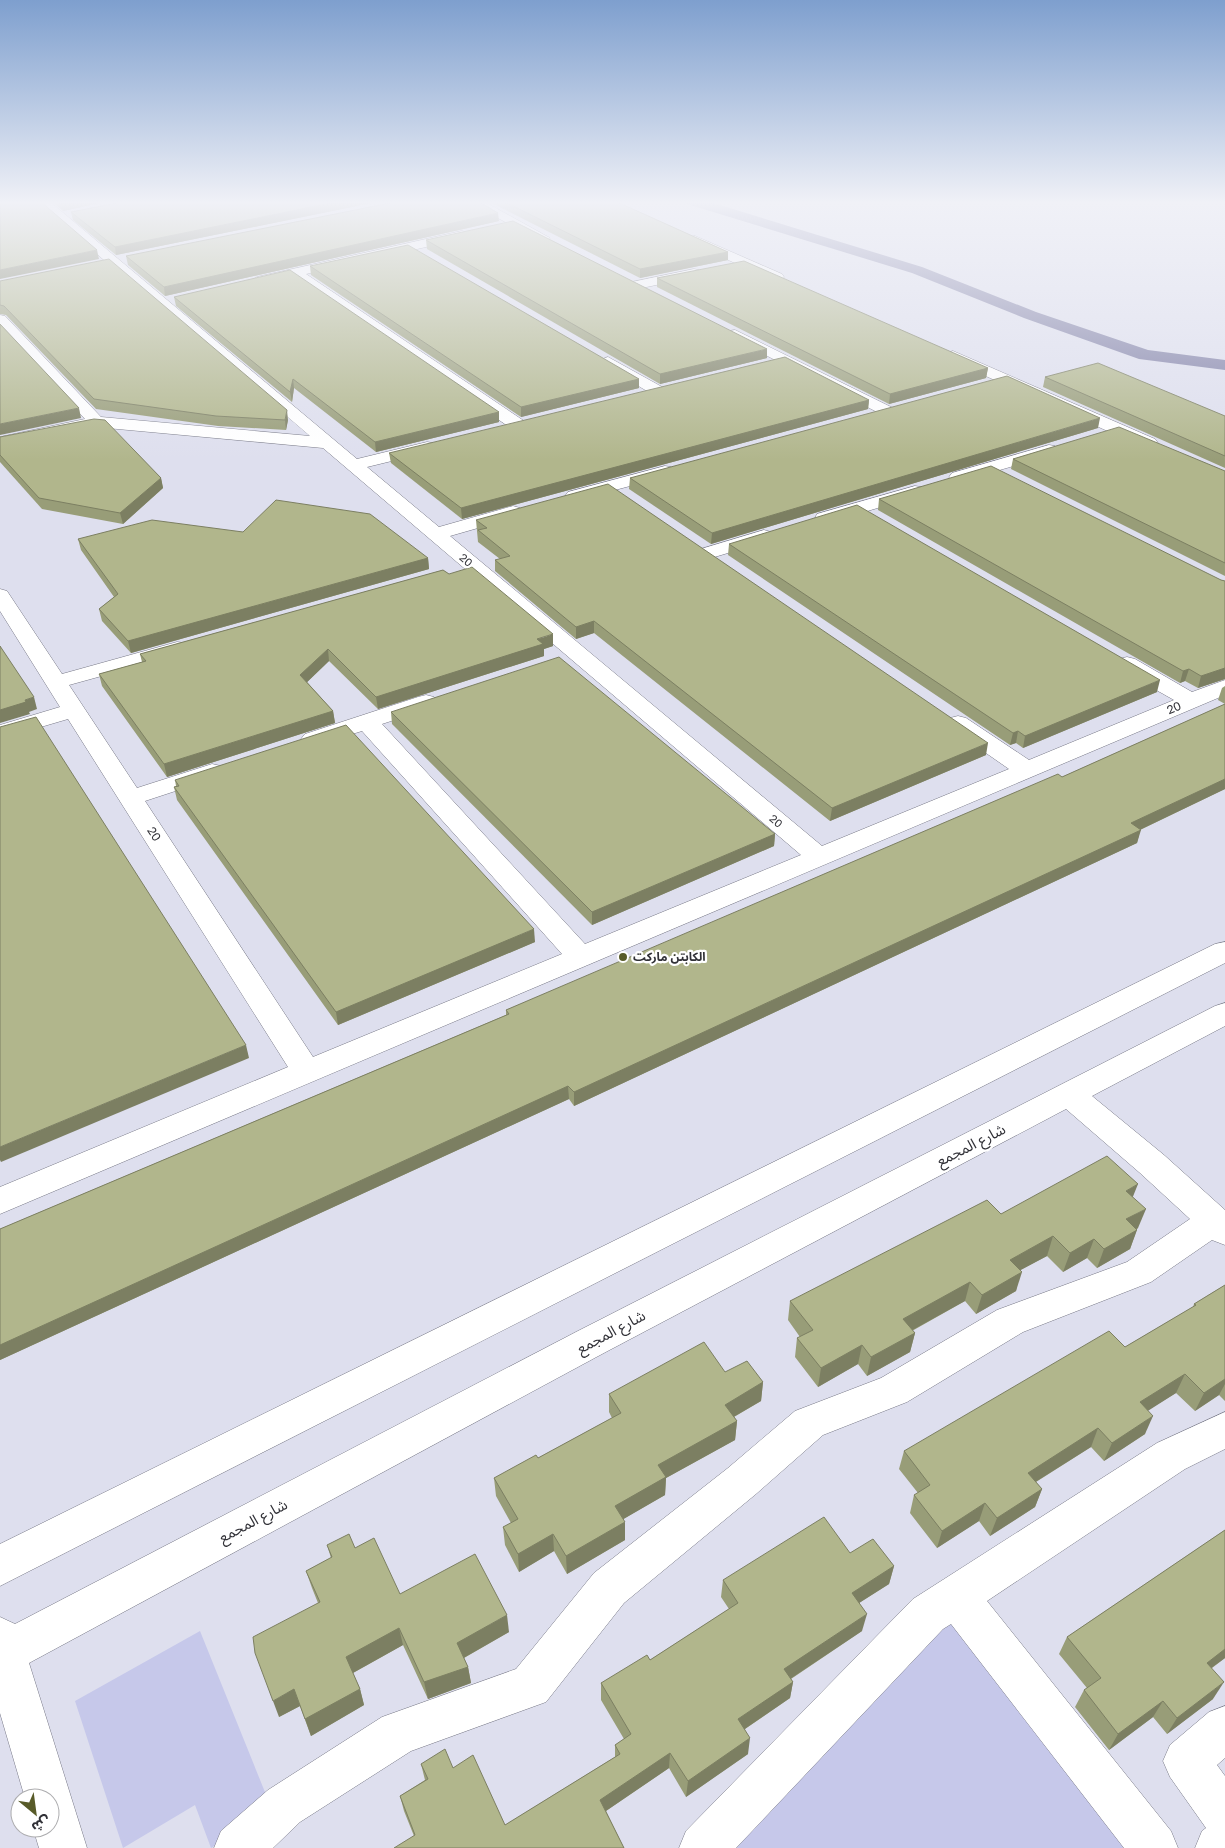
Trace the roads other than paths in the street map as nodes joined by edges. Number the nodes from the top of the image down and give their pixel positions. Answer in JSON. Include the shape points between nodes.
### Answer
{"nodes":[{"id":1,"x":143,"y":287,"type":"edge"},
{"id":2,"x":316,"y":287,"type":"edge"},
{"id":3,"x":641,"y":287,"type":"edge"},
{"id":4,"x":655,"y":294,"type":"edge"},
{"id":5,"x":180,"y":299,"type":"edge"},
{"id":6,"x":161,"y":303,"type":"junction"},
{"id":7,"x":0,"y":319,"type":"edge"},
{"id":8,"x":724,"y":329,"type":"edge"},
{"id":9,"x":943,"y":351,"type":"edge"},
{"id":10,"x":598,"y":356,"type":"edge"},
{"id":11,"x":786,"y":360,"type":"junction"},
{"id":12,"x":758,"y":366,"type":"edge"},
{"id":13,"x":1006,"y":379,"type":"junction"},
{"id":14,"x":676,"y":386,"type":"edge"},
{"id":15,"x":978,"y":387,"type":"edge"},
{"id":16,"x":658,"y":391,"type":"junction"},
{"id":17,"x":639,"y":395,"type":"edge"},
{"id":18,"x":906,"y":406,"type":"edge"},
{"id":19,"x":887,"y":411,"type":"junction"},
{"id":20,"x":868,"y":416,"type":"edge"},
{"id":21,"x":536,"y":420,"type":"edge"},
{"id":22,"x":96,"y":422,"type":"junction"},
{"id":23,"x":518,"y":425,"type":"junction"},
{"id":24,"x":1118,"y":429,"type":"junction"},
{"id":25,"x":498,"y":430,"type":"edge"},
{"id":26,"x":1090,"y":438,"type":"edge"},
{"id":27,"x":0,"y":442,"type":"edge"},
{"id":28,"x":327,"y":443,"type":"junction"},
{"id":29,"x":440,"y":444,"type":"edge"},
{"id":30,"x":1063,"y":446,"type":"edge"},
{"id":31,"x":1162,"y":449,"type":"edge"},
{"id":32,"x":353,"y":465,"type":"junction"},
{"id":33,"x":677,"y":468,"type":"edge"},
{"id":34,"x":991,"y":468,"type":"junction"},
{"id":35,"x":1017,"y":481,"type":"edge"},
{"id":36,"x":610,"y":486,"type":"junction"},
{"id":37,"x":555,"y":501,"type":"edge"},
{"id":38,"x":635,"y":503,"type":"edge"},
{"id":39,"x":858,"y":508,"type":"junction"},
{"id":40,"x":527,"y":509,"type":"edge"},
{"id":41,"x":811,"y":522,"type":"edge"},
{"id":42,"x":884,"y":522,"type":"edge"},
{"id":43,"x":783,"y":530,"type":"edge"},
{"id":44,"x":435,"y":534,"type":"junction"},
{"id":45,"x":733,"y":570,"type":"edge"},
{"id":46,"x":0,"y":595,"type":"edge"},
{"id":47,"x":198,"y":642,"type":"edge"},
{"id":48,"x":578,"y":654,"type":"junction"},
{"id":49,"x":1114,"y":656,"type":"edge"},
{"id":50,"x":550,"y":663,"type":"edge"},
{"id":51,"x":56,"y":682,"type":"junction"},
{"id":52,"x":1225,"y":687,"type":"edge"},
{"id":53,"x":449,"y":695,"type":"edge"},
{"id":54,"x":1191,"y":701,"type":"junction"},
{"id":55,"x":74,"y":710,"type":"junction"},
{"id":56,"x":945,"y":714,"type":"edge"},
{"id":57,"x":366,"y":722,"type":"junction"},
{"id":58,"x":0,"y":732,"type":"edge"},
{"id":59,"x":291,"y":746,"type":"edge"},
{"id":60,"x":234,"y":764,"type":"edge"},
{"id":61,"x":1027,"y":770,"type":"junction"},
{"id":62,"x":130,"y":798,"type":"junction"},
{"id":63,"x":819,"y":857,"type":"junction"},
{"id":64,"x":581,"y":957,"type":"junction"},
{"id":65,"x":1221,"y":957,"type":"edge"},
{"id":66,"x":1225,"y":1013,"type":"edge"},
{"id":67,"x":308,"y":1072,"type":"junction"},
{"id":68,"x":1069,"y":1094,"type":"junction"},
{"id":69,"x":0,"y":1201,"type":"edge"},
{"id":70,"x":1219,"y":1226,"type":"edge"},
{"id":71,"x":1225,"y":1430,"type":"edge"},
{"id":72,"x":0,"y":1566,"type":"edge"},
{"id":73,"x":956,"y":1596,"type":"junction"},
{"id":74,"x":1,"y":1649,"type":"edge"},
{"id":75,"x":1225,"y":1728,"type":"edge"},
{"id":76,"x":45,"y":1788,"type":"edge"},
{"id":77,"x":1225,"y":1816,"type":"edge"},
{"id":78,"x":1225,"y":1843,"type":"edge"},
{"id":79,"x":238,"y":1848,"type":"edge"},
{"id":80,"x":703,"y":1848,"type":"edge"},
{"id":81,"x":1154,"y":1848,"type":"edge"},
{"id":82,"x":1219,"y":1848,"type":"edge"}],
"edges":[{"from":1,"to":6,"type":"street","name":"20"},
{"from":2,"to":23,"type":"street"},
{"from":3,"to":4,"type":"street"},
{"from":5,"to":6,"type":"street"},
{"from":6,"to":28,"type":"street","name":"20"},
{"from":7,"to":22,"type":"street"},
{"from":8,"to":11,"type":"street"},
{"from":9,"to":13,"type":"street"},
{"from":10,"to":16,"type":"street"},
{"from":11,"to":12,"type":"street"},
{"from":11,"to":19,"type":"street"},
{"from":13,"to":15,"type":"street"},
{"from":13,"to":24,"type":"street"},
{"from":14,"to":16,"type":"street"},
{"from":16,"to":17,"type":"street"},
{"from":18,"to":19,"type":"street"},
{"from":19,"to":20,"type":"street"},
{"from":21,"to":23,"type":"street"},
{"from":22,"to":27,"type":"street"},
{"from":22,"to":28,"type":"street"},
{"from":23,"to":25,"type":"street"},
{"from":24,"to":26,"type":"street"},
{"from":24,"to":31,"type":"street"},
{"from":28,"to":32,"type":"street","name":"20"},
{"from":29,"to":32,"type":"street"},
{"from":30,"to":34,"type":"street"},
{"from":32,"to":44,"type":"street","name":"20"},
{"from":33,"to":36,"type":"street"},
{"from":34,"to":35,"type":"street"},
{"from":34,"to":39,"type":"street"},
{"from":36,"to":37,"type":"street"},
{"from":36,"to":38,"type":"street"},
{"from":39,"to":41,"type":"street"},
{"from":39,"to":42,"type":"street"},
{"from":40,"to":44,"type":"street"},
{"from":43,"to":45,"type":"street","via":[[700,547]]},
{"from":44,"to":48,"type":"street","name":"20","via":[[462,567]]},
{"from":46,"to":51,"type":"street","name":"20"},
{"from":47,"to":51,"type":"street"},
{"from":48,"to":50,"type":"street"},
{"from":48,"to":63,"type":"street","name":"20"},
{"from":49,"to":54,"type":"street"},
{"from":51,"to":55,"type":"street","name":"20"},
{"from":52,"to":54,"type":"street","name":"20"},
{"from":53,"to":57,"type":"street"},
{"from":54,"to":61,"type":"street","name":"20"},
{"from":55,"to":58,"type":"street"},
{"from":55,"to":62,"type":"street","name":"20"},
{"from":56,"to":61,"type":"street"},
{"from":57,"to":59,"type":"street"},
{"from":57,"to":64,"type":"street"},
{"from":60,"to":62,"type":"street"},
{"from":61,"to":63,"type":"street","name":"20"},
{"from":62,"to":67,"type":"street","name":"20"},
{"from":63,"to":64,"type":"street","name":"20"},
{"from":64,"to":67,"type":"street","name":"20"},
{"from":65,"to":72,"type":"street"},
{"from":66,"to":68,"type":"street","name":"شارع المجمع"},
{"from":67,"to":69,"type":"street","name":"20"},
{"from":68,"to":70,"type":"street"},
{"from":68,"to":74,"type":"street","name":"شارع المجمع"},
{"from":70,"to":79,"type":"street","via":[[1139,1272],[1010,1321],[894,1390],[809,1423],[742,1482],[609,1588],[530,1686],[398,1733],[284,1806]]},
{"from":71,"to":73,"type":"street","via":[[1170,1456]]},
{"from":73,"to":80,"type":"street","via":[[928,1614]]},
{"from":73,"to":81,"type":"street"},
{"from":74,"to":76,"type":"street"},
{"from":75,"to":77,"type":"street","via":[[1186,1761]]},
{"from":78,"to":82,"type":"street"}]}
